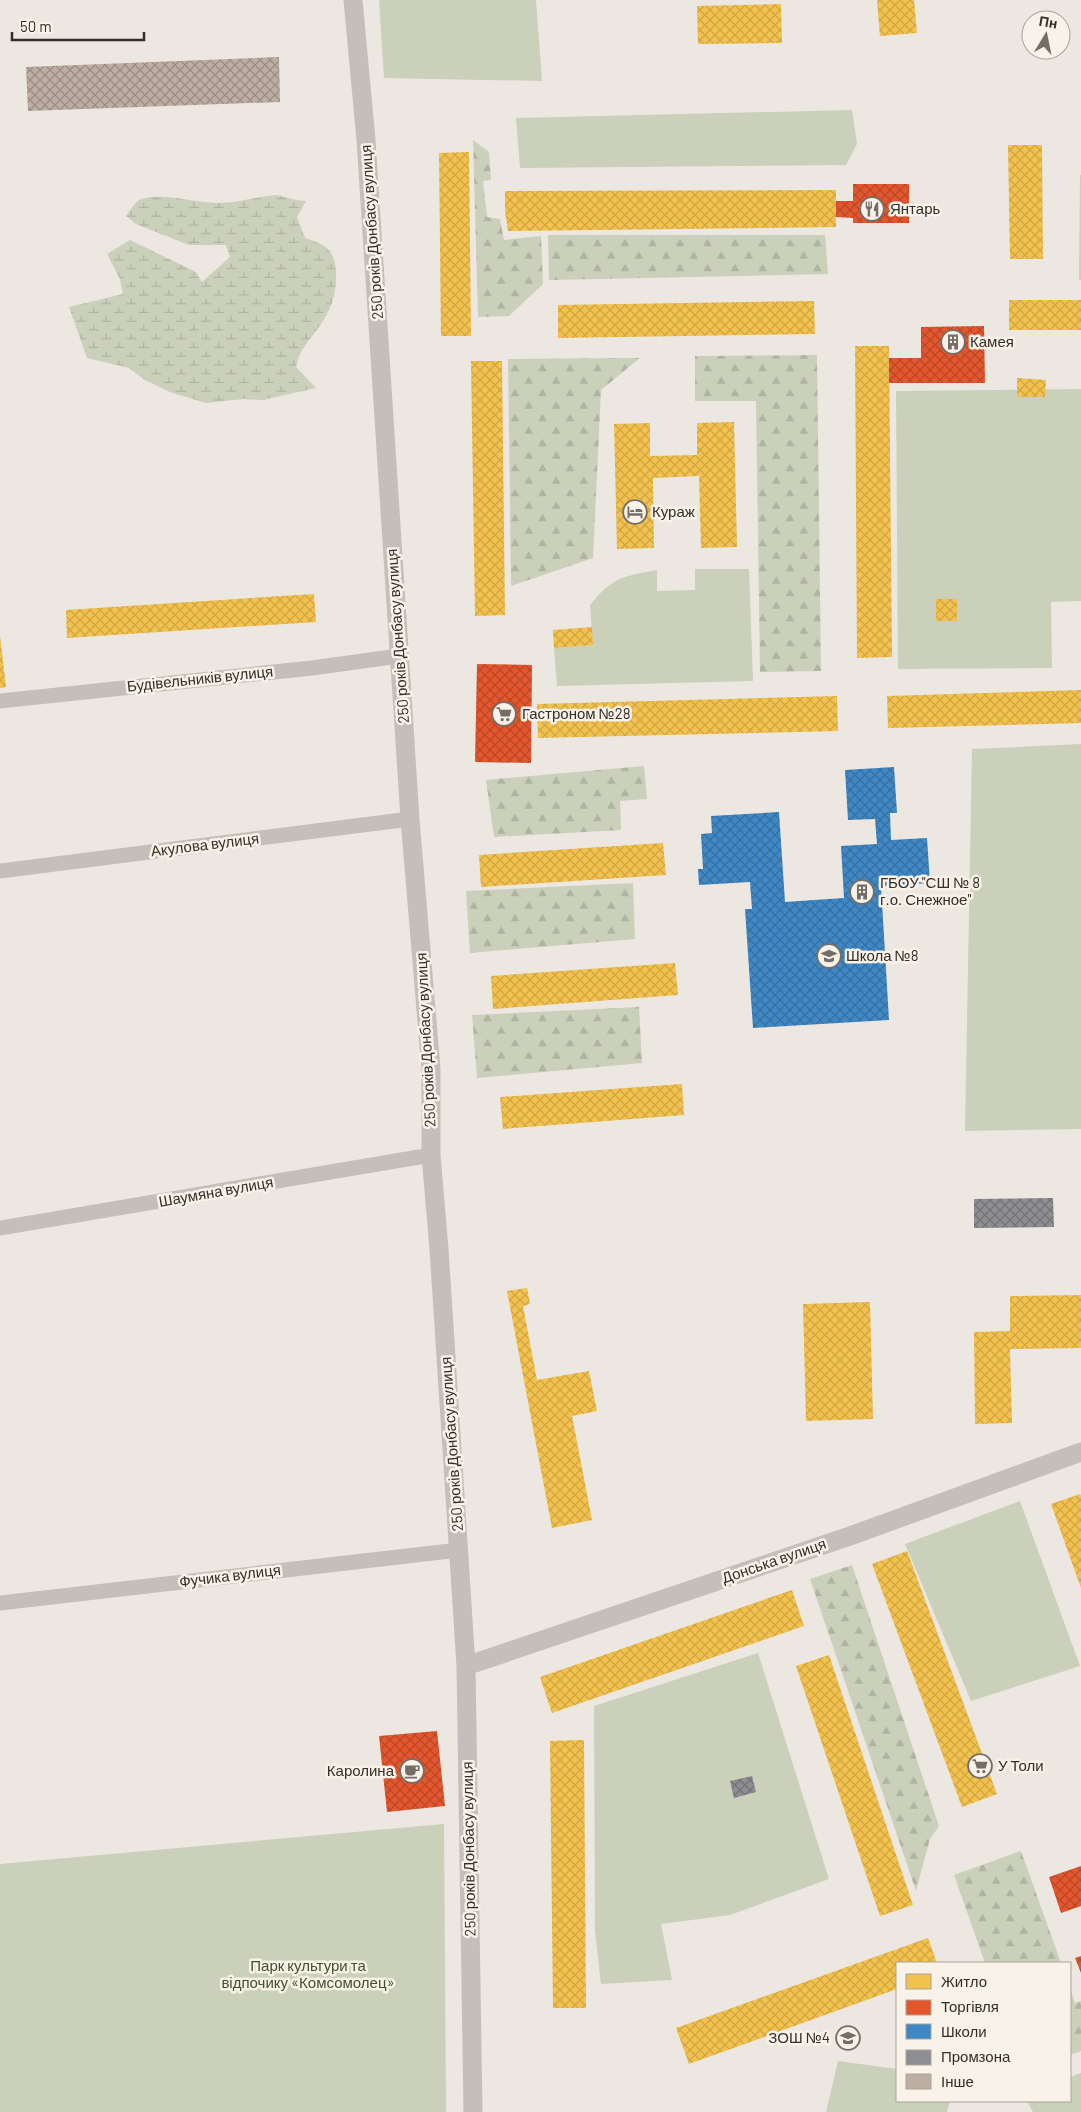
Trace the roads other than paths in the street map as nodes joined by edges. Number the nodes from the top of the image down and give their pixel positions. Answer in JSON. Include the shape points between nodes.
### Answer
{"nodes":[{"id":1,"x":352,"y":0,"type":"edge"},
{"id":2,"x":399,"y":656,"type":"junction"},
{"id":3,"x":0,"y":701,"type":"edge"},
{"id":4,"x":410,"y":819,"type":"junction"},
{"id":5,"x":0,"y":872,"type":"edge"},
{"id":6,"x":431,"y":1155,"type":"junction"},
{"id":7,"x":0,"y":1228,"type":"edge"},
{"id":8,"x":1081,"y":1452,"type":"edge"},
{"id":9,"x":460,"y":1550,"type":"junction"},
{"id":10,"x":0,"y":1603,"type":"edge"},
{"id":11,"x":466,"y":1666,"type":"junction"},
{"id":12,"x":473,"y":2112,"type":"edge"}],
"edges":[{"from":1,"to":2,"type":"street","name":"250 років Донбасу вулиця","via":[[366,140]]},
{"from":2,"to":3,"type":"street","name":"Будівельників вулиця"},
{"from":2,"to":4,"type":"street","name":"250 років Донбасу вулиця"},
{"from":4,"to":5,"type":"street","name":"Акулова вулиця"},
{"from":4,"to":6,"type":"street","name":"250 років Донбасу вулиця","via":[[431,1069]]},
{"from":6,"to":7,"type":"street","name":"Шаумяна вулиця"},
{"from":6,"to":9,"type":"street","name":"250 років Донбасу вулиця"},
{"from":8,"to":11,"type":"street","name":"Донська вулиця","via":[[841,1539]]},
{"from":9,"to":10,"type":"street","name":"Фучика вулиця"},
{"from":9,"to":11,"type":"street","name":"250 років Донбасу вулиця"},
{"from":11,"to":12,"type":"street","name":"250 років Донбасу вулиця"}]}
